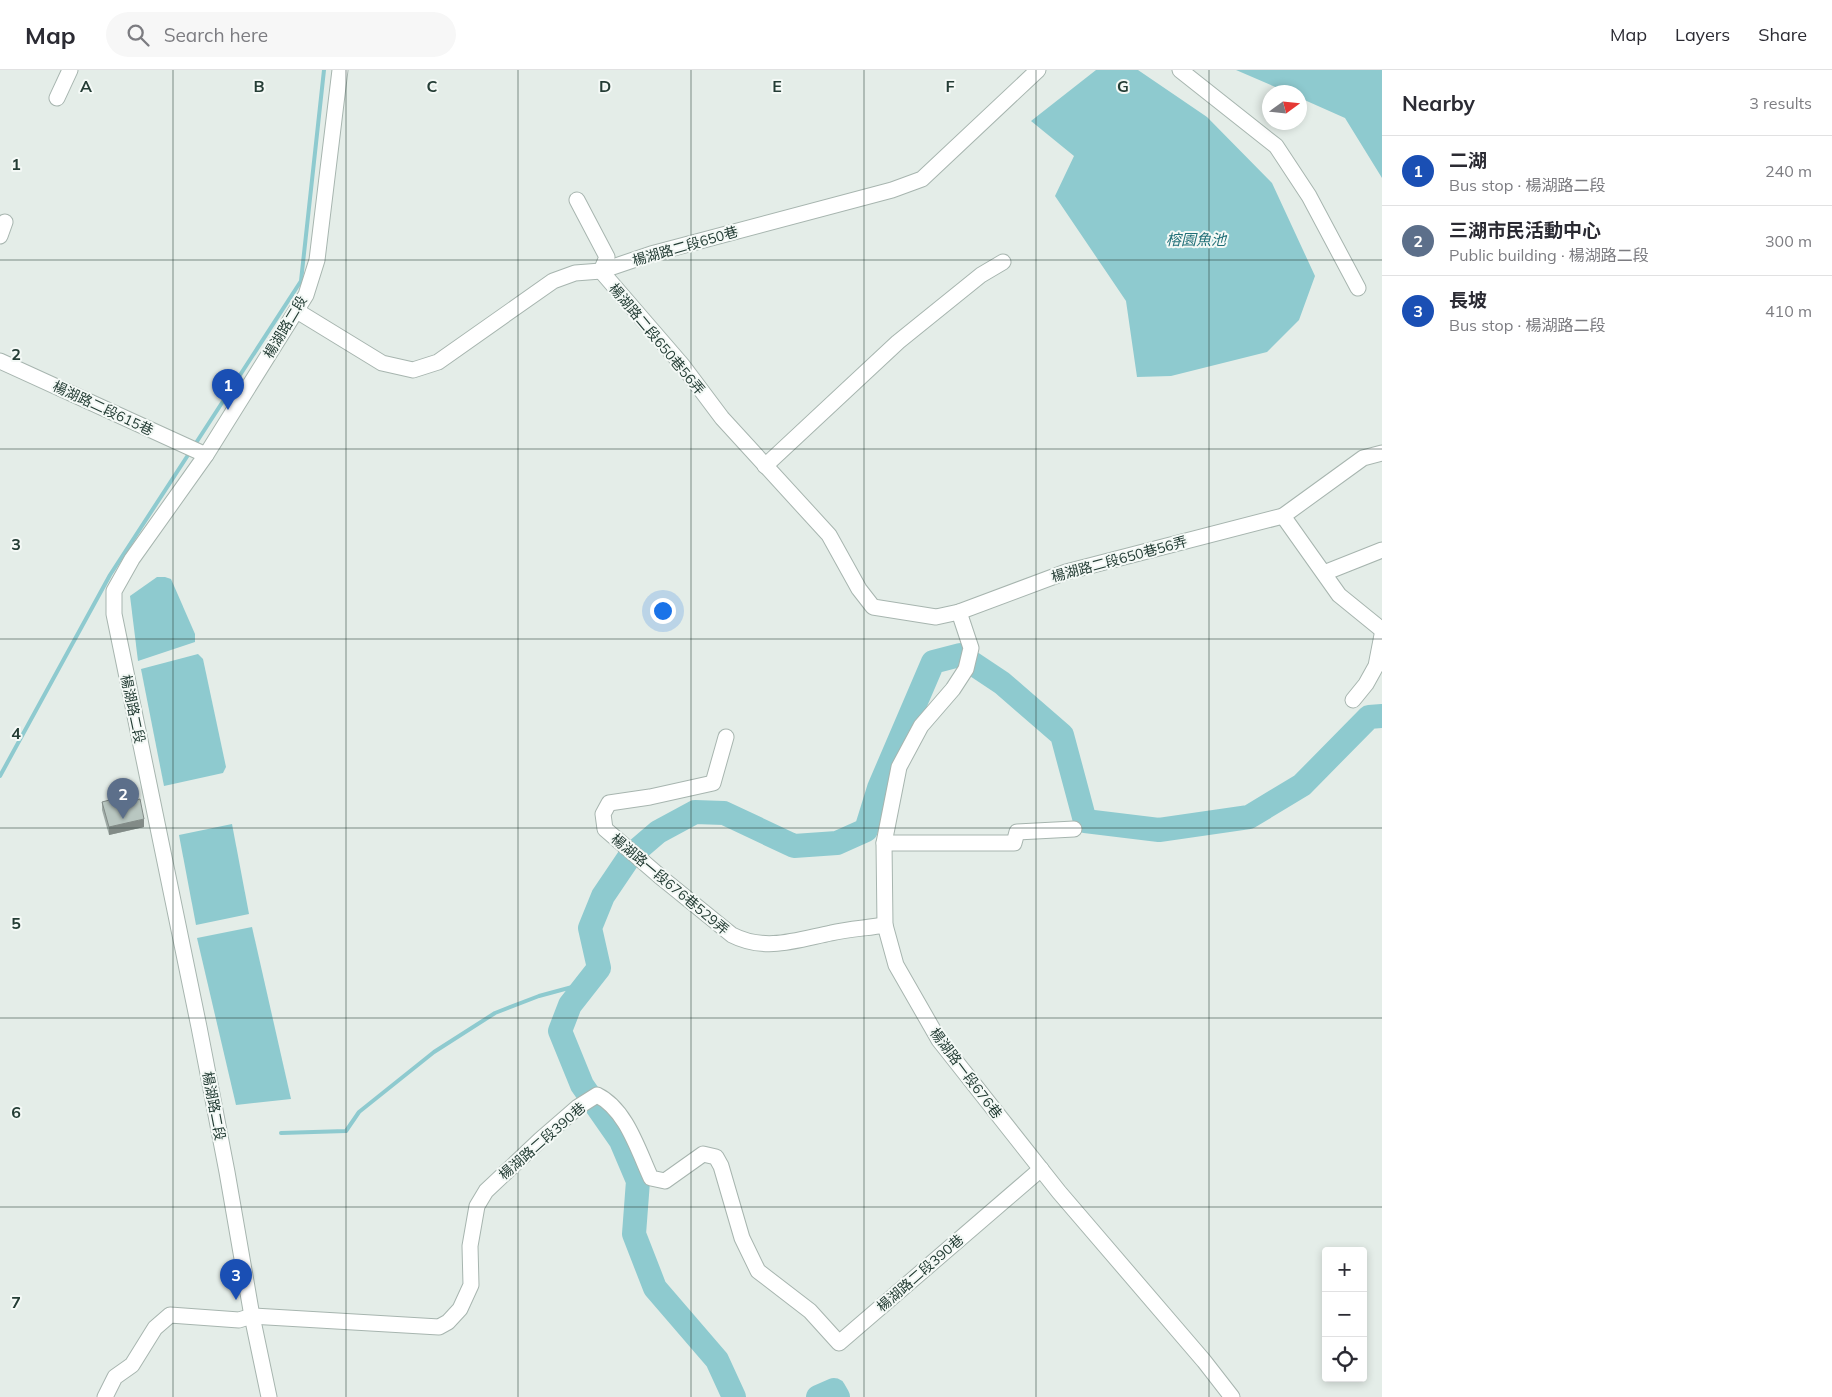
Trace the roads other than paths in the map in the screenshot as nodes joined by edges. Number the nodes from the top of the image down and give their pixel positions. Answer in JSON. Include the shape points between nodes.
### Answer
{"nodes":[{"id":1,"x":70,"y":70,"type":"edge"},
{"id":2,"x":340,"y":70,"type":"edge"},
{"id":3,"x":1038,"y":70,"type":"edge"},
{"id":4,"x":1180,"y":70,"type":"edge"},
{"id":5,"x":58,"y":98,"type":"dead end"},
{"id":6,"x":576,"y":200,"type":"dead end"},
{"id":7,"x":1003,"y":262,"type":"dead end"},
{"id":8,"x":601,"y":271,"type":"junction"},
{"id":9,"x":1358,"y":288,"type":"dead end"},
{"id":10,"x":297,"y":311,"type":"junction"},
{"id":11,"x":0,"y":361,"type":"edge"},
{"id":12,"x":1382,"y":452,"type":"edge"},
{"id":13,"x":206,"y":455,"type":"junction"},
{"id":14,"x":765,"y":466,"type":"junction"},
{"id":15,"x":1283,"y":516,"type":"junction"},
{"id":16,"x":1382,"y":550,"type":"edge"},
{"id":17,"x":1324,"y":573,"type":"junction"},
{"id":18,"x":959,"y":612,"type":"junction"},
{"id":19,"x":1382,"y":630,"type":"edge"},
{"id":20,"x":1382,"y":635,"type":"edge"},
{"id":21,"x":1353,"y":700,"type":"dead end"},
{"id":22,"x":726,"y":737,"type":"dead end"},
{"id":23,"x":1074,"y":828,"type":"dead end"},
{"id":24,"x":884,"y":843,"type":"junction"},
{"id":25,"x":885,"y":925,"type":"junction"},
{"id":26,"x":1040,"y":1169,"type":"junction"},
{"id":27,"x":252,"y":1316,"type":"junction"},
{"id":28,"x":105,"y":1397,"type":"edge"},
{"id":29,"x":269,"y":1397,"type":"edge"},
{"id":30,"x":1232,"y":1397,"type":"edge"}],
"edges":[{"from":1,"to":5,"type":"street"},
{"from":2,"to":10,"type":"street","name":"楊湖路二段","via":[[317,260],[306,295]]},
{"from":3,"to":8,"type":"street","name":"楊湖路二段650巷","via":[[922,179],[875,195],[651,254]]},
{"from":4,"to":9,"type":"street","via":[[1276,146],[1309,196]]},
{"from":6,"to":8,"type":"street","name":"楊湖路二段650巷56弄","via":[[607,257]]},
{"from":7,"to":14,"type":"street","via":[[981,275],[898,342]]},
{"from":8,"to":10,"type":"street","name":"楊湖路二段650巷","via":[[575,273],[553,281],[438,362],[413,370],[382,363]]},
{"from":8,"to":14,"type":"street","name":"楊湖路二段650巷56弄"},
{"from":10,"to":13,"type":"street","name":"楊湖路二段"},
{"from":11,"to":13,"type":"street","name":"楊湖路二段615巷"},
{"from":12,"to":15,"type":"street","name":"楊湖路二段650巷56弄","via":[[1363,458]]},
{"from":13,"to":27,"type":"street","name":"楊湖路二段","via":[[132,559],[114,591],[114,614],[227,1172]]},
{"from":14,"to":18,"type":"street","name":"楊湖路二段650巷56弄","via":[[829,536],[873,607],[936,617]]},
{"from":15,"to":17,"type":"street"},
{"from":15,"to":18,"type":"street","name":"楊湖路二段650巷56弄","via":[[1066,572]]},
{"from":16,"to":17,"type":"street"},
{"from":17,"to":19,"type":"street","via":[[1339,595]]},
{"from":18,"to":24,"type":"street","name":"楊湖路一段676巷","via":[[971,648],[966,669],[920,726],[899,767]]},
{"from":20,"to":21,"type":"street","via":[[1376,666]]},
{"from":22,"to":25,"type":"street","name":"楊湖路一段676巷529弄","via":[[713,783],[609,803],[603,814],[605,829],[732,935],[744,941],[782,944],[833,932]]},
{"from":23,"to":24,"type":"street","via":[[1017,832],[1014,843]]},
{"from":24,"to":25,"type":"street","name":"楊湖路一段676巷"},
{"from":25,"to":26,"type":"street","name":"楊湖路一段676巷","via":[[896,965],[938,1040]]},
{"from":26,"to":27,"type":"street","name":"楊湖路二段390巷","via":[[840,1343],[810,1312],[758,1271],[742,1238],[716,1157],[703,1154],[664,1181],[651,1178],[619,1112],[597,1095],[578,1107],[486,1191],[477,1206],[470,1246],[471,1284],[460,1308],[448,1322],[439,1327]]},
{"from":26,"to":30,"type":"street","name":"楊湖路一段676巷"},
{"from":27,"to":28,"type":"street","via":[[239,1320],[170,1315],[155,1328],[132,1365],[115,1377]]},
{"from":27,"to":29,"type":"street","name":"楊湖路二段"}]}
